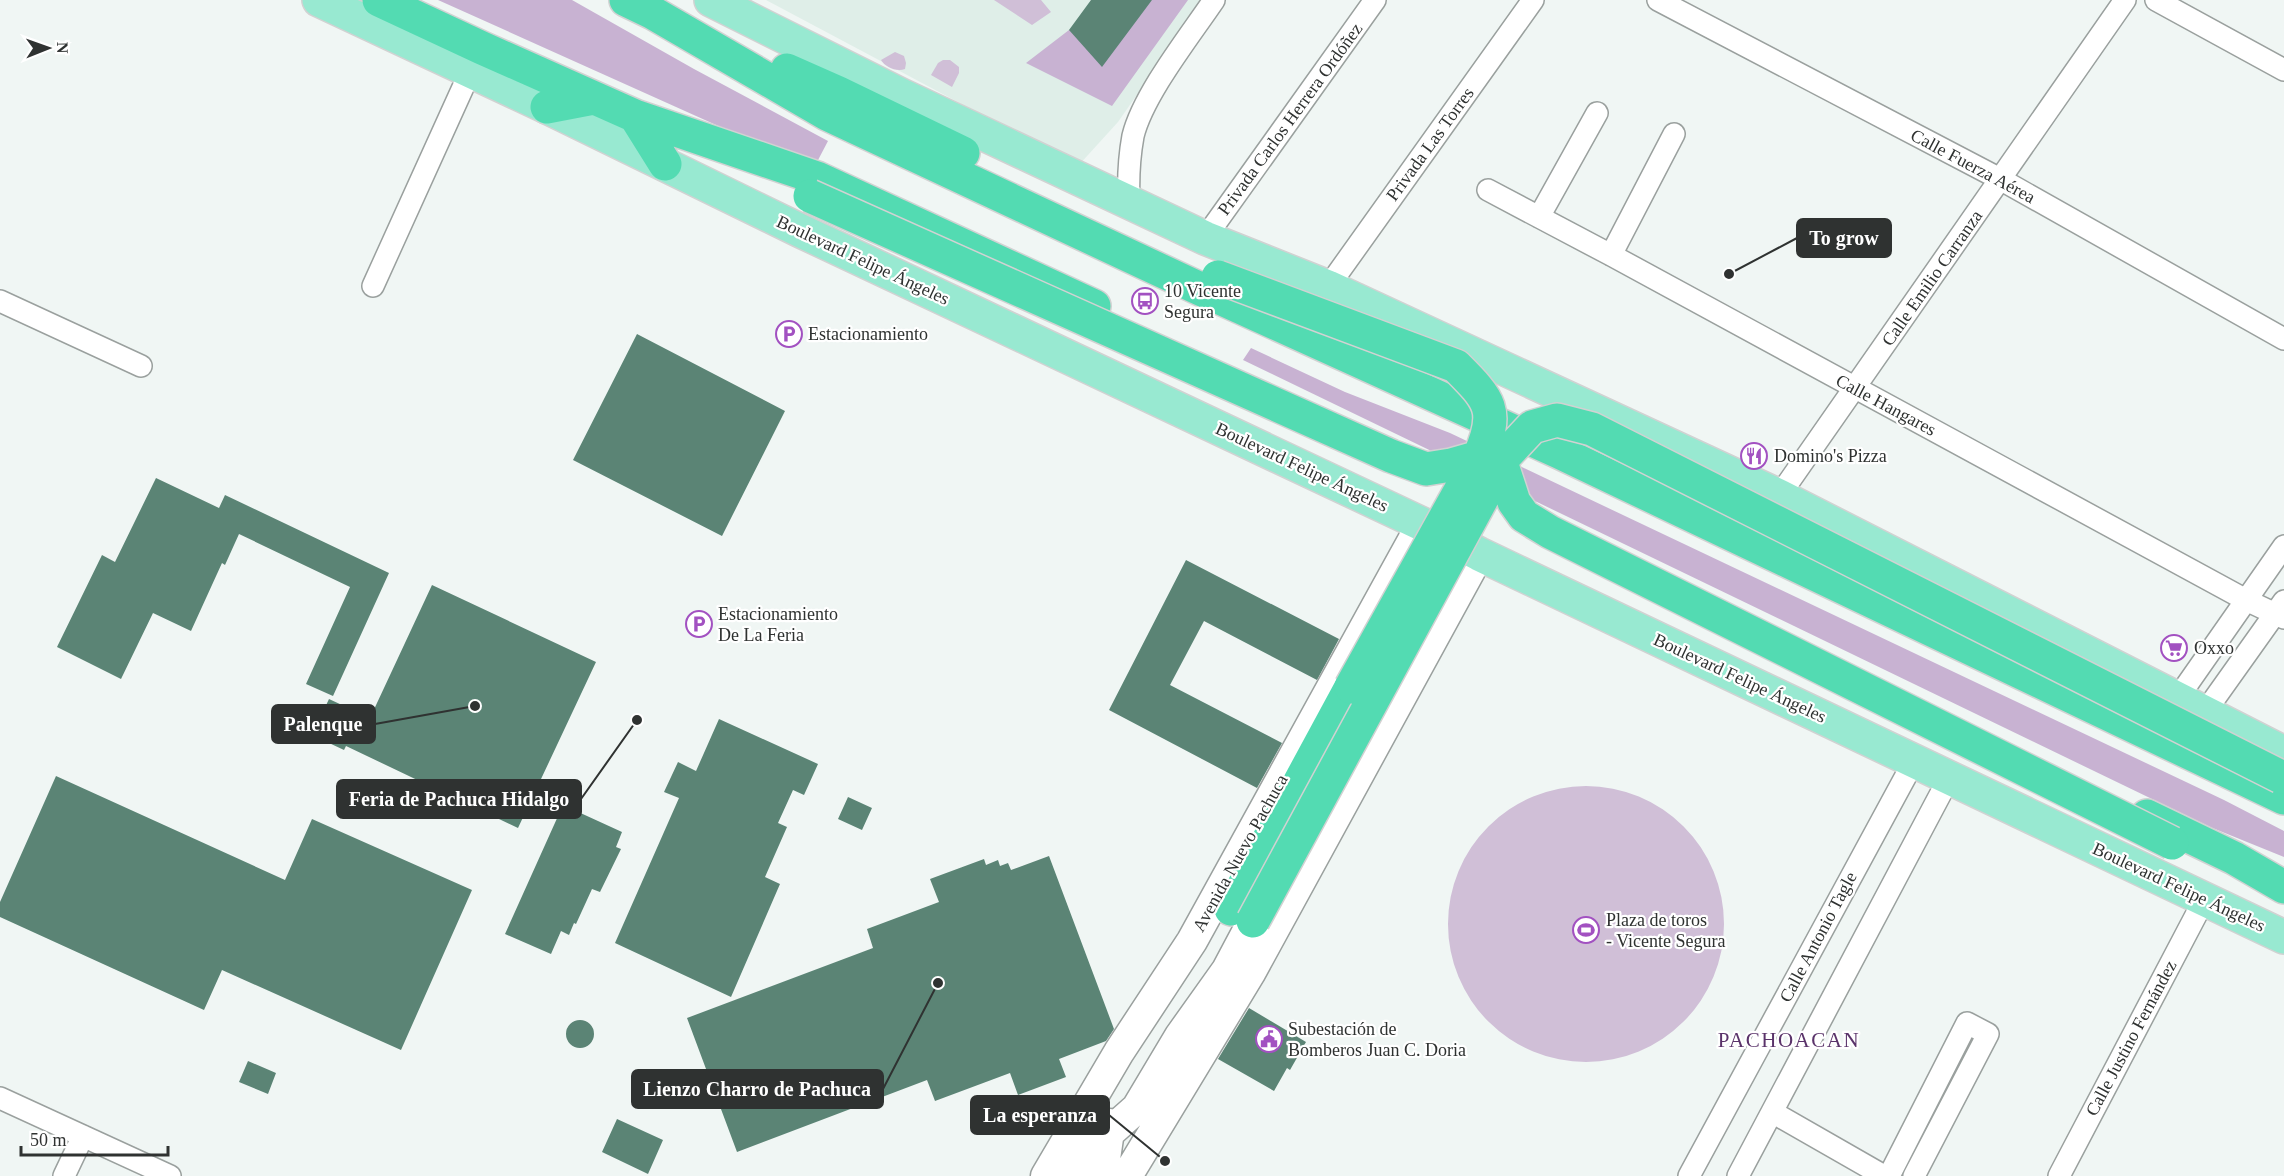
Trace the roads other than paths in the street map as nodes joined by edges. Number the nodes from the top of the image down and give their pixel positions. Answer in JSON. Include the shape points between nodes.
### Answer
{"nodes":[{"id":1,"x":319,"y":0,"type":"edge"},
{"id":2,"x":379,"y":0,"type":"edge"},
{"id":3,"x":711,"y":0,"type":"edge"},
{"id":4,"x":1214,"y":0,"type":"edge"},
{"id":5,"x":1376,"y":0,"type":"edge"},
{"id":6,"x":1533,"y":0,"type":"edge"},
{"id":7,"x":1658,"y":0,"type":"edge"},
{"id":8,"x":2125,"y":0,"type":"edge"},
{"id":9,"x":2156,"y":0,"type":"edge"},
{"id":10,"x":639,"y":6,"type":"edge"},
{"id":11,"x":2284,"y":70,"type":"edge"},
{"id":12,"x":470,"y":72,"type":"junction"},
{"id":13,"x":594,"y":98,"type":"junction"},
{"id":14,"x":547,"y":107,"type":"junction"},
{"id":15,"x":1597,"y":113,"type":"dead end"},
{"id":16,"x":635,"y":116,"type":"junction"},
{"id":17,"x":1674,"y":134,"type":"dead end"},
{"id":18,"x":730,"y":148,"type":"junction"},
{"id":19,"x":665,"y":164,"type":"junction"},
{"id":20,"x":2000,"y":179,"type":"junction"},
{"id":21,"x":1488,"y":190,"type":"dead end"},
{"id":22,"x":1129,"y":202,"type":"junction"},
{"id":23,"x":1539,"y":217,"type":"junction"},
{"id":24,"x":1205,"y":238,"type":"junction"},
{"id":25,"x":1611,"y":255,"type":"junction"},
{"id":26,"x":372,"y":286,"type":"dead end"},
{"id":27,"x":1328,"y":287,"type":"junction"},
{"id":28,"x":0,"y":301,"type":"edge"},
{"id":29,"x":2284,"y":339,"type":"edge"},
{"id":30,"x":141,"y":366,"type":"dead end"},
{"id":31,"x":1854,"y":388,"type":"junction"},
{"id":32,"x":1490,"y":461,"type":"junction"},
{"id":33,"x":1779,"y":496,"type":"junction"},
{"id":34,"x":1422,"y":524,"type":"junction"},
{"id":35,"x":2284,"y":546,"type":"edge"},
{"id":36,"x":1479,"y":554,"type":"junction"},
{"id":37,"x":1399,"y":564,"type":"junction"},
{"id":38,"x":1457,"y":593,"type":"junction"},
{"id":39,"x":2246,"y":600,"type":"junction"},
{"id":40,"x":2281,"y":610,"type":"edge"},
{"id":41,"x":2191,"y":706,"type":"junction"},
{"id":42,"x":1914,"y":761,"type":"junction"},
{"id":43,"x":2283,"y":777,"type":"edge"},
{"id":44,"x":1949,"y":778,"type":"junction"},
{"id":45,"x":2284,"y":887,"type":"edge"},
{"id":46,"x":2204,"y":900,"type":"junction"},
{"id":47,"x":2284,"y":900,"type":"edge"},
{"id":48,"x":1242,"y":915,"type":"joint"},
{"id":49,"x":2284,"y":937,"type":"edge"},
{"id":50,"x":1940,"y":1076,"type":"junction"},
{"id":51,"x":1961,"y":1086,"type":"junction"},
{"id":52,"x":0,"y":1098,"type":"edge"},
{"id":53,"x":1772,"y":1112,"type":"junction"},
{"id":54,"x":1108,"y":1133,"type":"junction"},
{"id":55,"x":83,"y":1136,"type":"junction"},
{"id":56,"x":64,"y":1176,"type":"edge"},
{"id":57,"x":170,"y":1176,"type":"edge"},
{"id":58,"x":1046,"y":1176,"type":"edge"},
{"id":59,"x":1070,"y":1176,"type":"edge"},
{"id":60,"x":1098,"y":1176,"type":"edge"},
{"id":61,"x":1127,"y":1176,"type":"edge"},
{"id":62,"x":1689,"y":1176,"type":"edge"},
{"id":63,"x":1738,"y":1176,"type":"edge"},
{"id":64,"x":1884,"y":1176,"type":"edge"},
{"id":65,"x":1890,"y":1176,"type":"edge"},
{"id":66,"x":1914,"y":1176,"type":"edge"},
{"id":67,"x":2059,"y":1176,"type":"edge"}],
"edges":[{"from":1,"to":12,"type":"main road","name":"Boulevard Felipe Ángeles"},
{"from":2,"to":13,"type":"highway"},
{"from":3,"to":22,"type":"main road"},
{"from":4,"to":22,"type":"street","via":[[1149,98],[1134,134],[1128,169]]},
{"from":5,"to":24,"type":"street","name":"Privada Carlos Herrera Ordóñez"},
{"from":6,"to":27,"type":"street","name":"Privada Las Torres"},
{"from":7,"to":20,"type":"street","name":"Calle Fuerza Aérea"},
{"from":8,"to":20,"type":"street","name":"Calle Emilio Carranza"},
{"from":9,"to":11,"type":"street"},
{"from":10,"to":32,"type":"highway","bridge":true,"via":[[839,93],[1218,277],[1456,366],[1482,392],[1492,418],[1486,440]]},
{"from":10,"to":43,"type":"highway","via":[[827,114],[1196,287]]},
{"from":12,"to":14,"type":"main road","name":"Boulevard Felipe Ángeles"},
{"from":12,"to":26,"type":"street"},
{"from":13,"to":14,"type":"highway"},
{"from":13,"to":16,"type":"highway"},
{"from":14,"to":19,"type":"main road","name":"Boulevard Felipe Ángeles"},
{"from":15,"to":23,"type":"street"},
{"from":16,"to":18,"type":"highway"},
{"from":16,"to":19,"type":"highway"},
{"from":17,"to":25,"type":"street"},
{"from":18,"to":32,"type":"highway","bridge":true,"via":[[775,180],[1391,456],[1426,469]]},
{"from":18,"to":45,"type":"highway","via":[[817,178],[1496,491],[2234,858]]},
{"from":19,"to":34,"type":"main road","name":"Boulevard Felipe Ángeles"},
{"from":20,"to":29,"type":"street","name":"Calle Fuerza Aérea"},
{"from":20,"to":31,"type":"street","name":"Calle Emilio Carranza"},
{"from":21,"to":23,"type":"street","name":"Calle Hangares"},
{"from":22,"to":24,"type":"main road"},
{"from":23,"to":25,"type":"street","name":"Calle Hangares"},
{"from":24,"to":27,"type":"main road"},
{"from":25,"to":31,"type":"street","name":"Calle Hangares"},
{"from":27,"to":33,"type":"main road"},
{"from":28,"to":30,"type":"street"},
{"from":31,"to":33,"type":"street","name":"Calle Emilio Carranza"},
{"from":31,"to":39,"type":"street","name":"Calle Hangares"},
{"from":32,"to":43,"type":"highway","bridge":true,"via":[[1505,456],[1532,427],[1557,420],[1592,429]]},
{"from":32,"to":47,"type":"highway","bridge":true,"via":[[1524,516],[1550,532]]},
{"from":32,"to":48,"type":"highway","bridge":true,"via":[[1350,687]]},
{"from":33,"to":41,"type":"main road"},
{"from":34,"to":36,"type":"main road","name":"Boulevard Felipe Ángeles"},
{"from":34,"to":37,"type":"main road","name":"Avenida Nuevo Pachuca"},
{"from":35,"to":39,"type":"street"},
{"from":36,"to":38,"type":"main road"},
{"from":36,"to":42,"type":"main road","name":"Boulevard Felipe Ángeles"},
{"from":37,"to":38,"type":"main road","via":[[1433,570]]},
{"from":37,"to":58,"type":"main road","name":"Avenida Nuevo Pachuca","via":[[1192,941],[1119,1052]]},
{"from":38,"to":61,"type":"main road","via":[[1250,973]]},
{"from":39,"to":40,"type":"street","name":"Calle Hangares"},
{"from":39,"to":41,"type":"street"},
{"from":40,"to":41,"type":"street"},
{"from":41,"to":43,"type":"main road"},
{"from":42,"to":44,"type":"main road","name":"Boulevard Felipe Ángeles"},
{"from":42,"to":62,"type":"street","name":"Calle Antonio Tagle"},
{"from":44,"to":46,"type":"main road","name":"Boulevard Felipe Ángeles"},
{"from":44,"to":53,"type":"street"},
{"from":46,"to":49,"type":"main road","name":"Boulevard Felipe Ángeles"},
{"from":46,"to":67,"type":"street","name":"Calle Justino Fernández"},
{"from":48,"to":54,"type":"main road","via":[[1227,970],[1180,1036],[1137,1108]]},
{"from":50,"to":51,"type":"street"},
{"from":50,"to":51,"type":"street","via":[[1967,1023],[1988,1034]]},
{"from":50,"to":65,"type":"street"},
{"from":51,"to":66,"type":"street"},
{"from":52,"to":55,"type":"street"},
{"from":53,"to":63,"type":"street"},
{"from":53,"to":64,"type":"street"},
{"from":54,"to":59,"type":"main road","via":[[1082,1157]]},
{"from":54,"to":60,"type":"main road","via":[[1104,1166]]},
{"from":55,"to":56,"type":"street"},
{"from":55,"to":57,"type":"street"}]}
